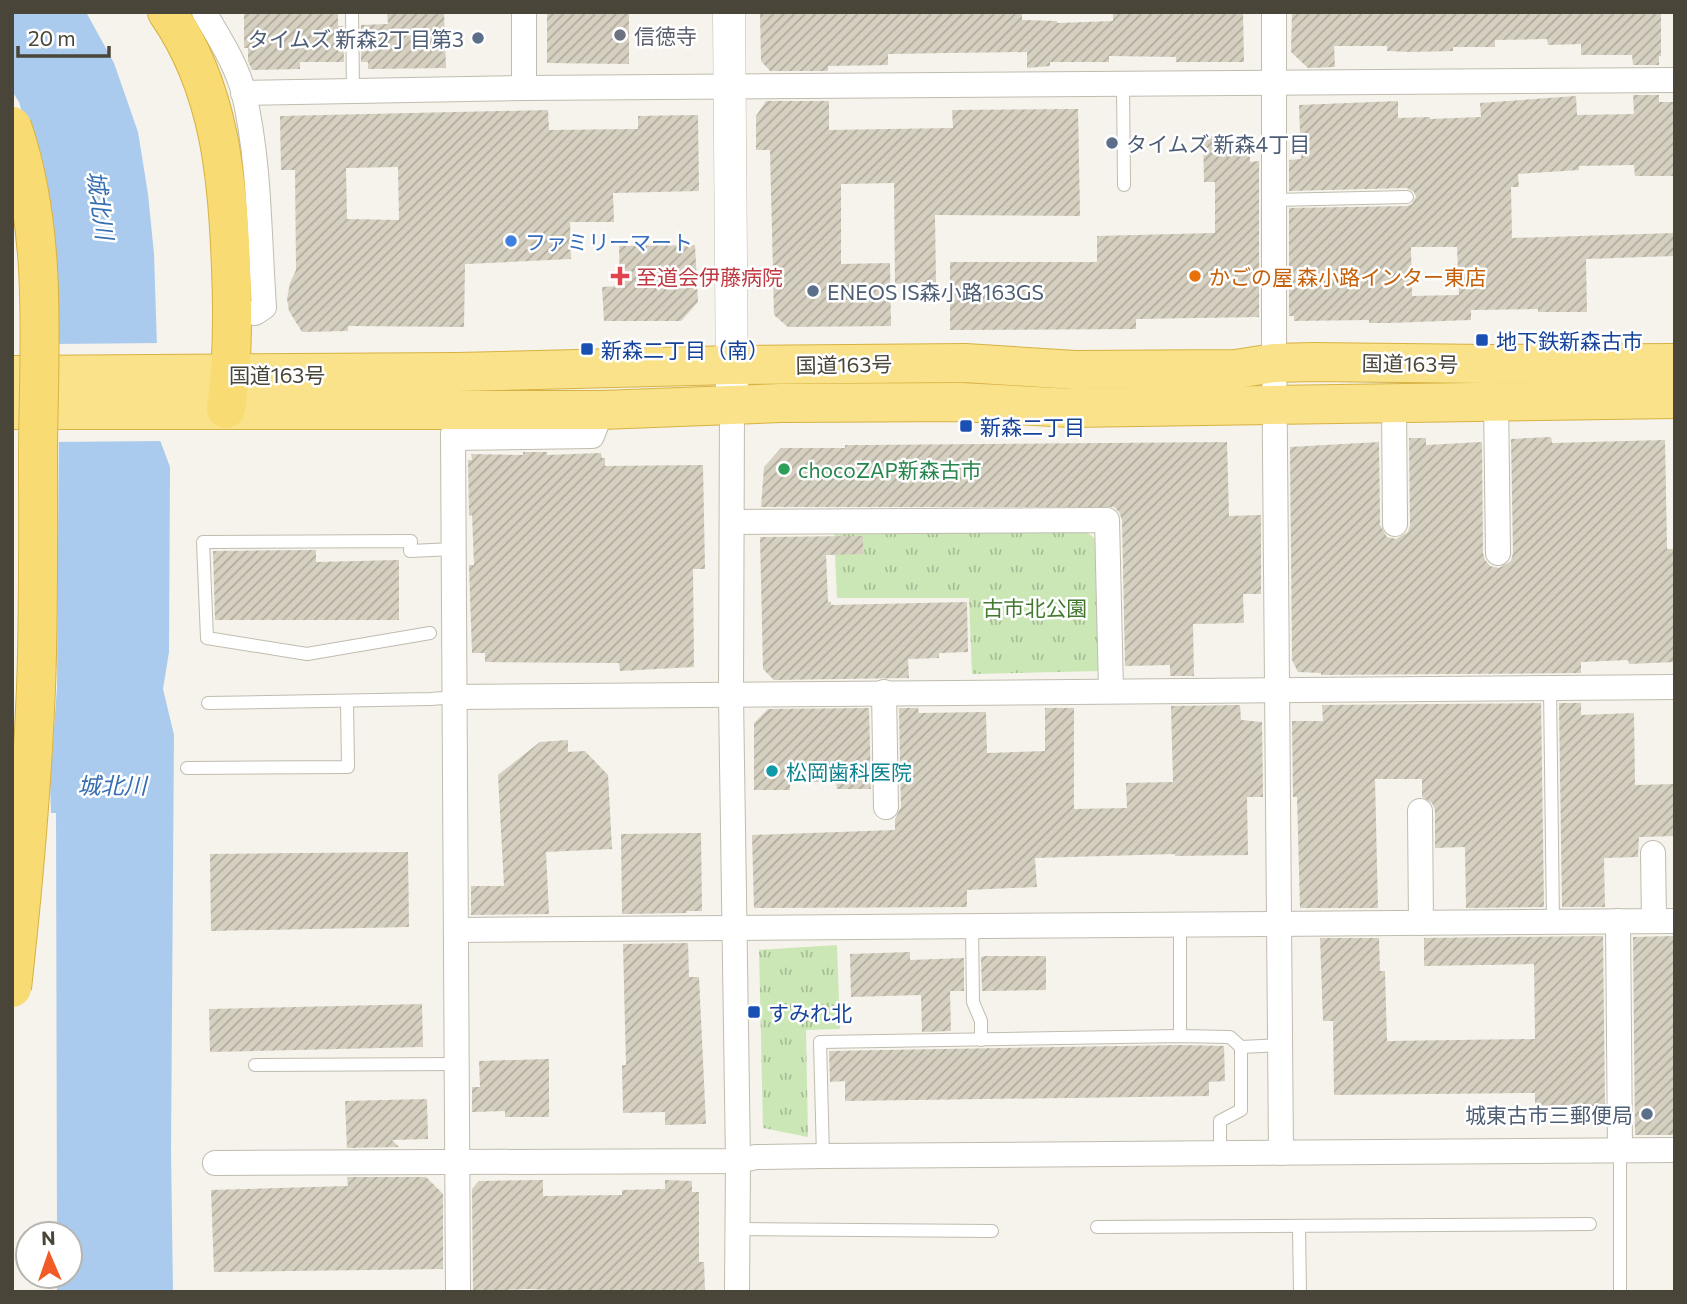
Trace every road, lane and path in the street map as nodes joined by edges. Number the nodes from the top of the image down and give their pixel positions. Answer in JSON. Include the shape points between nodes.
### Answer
{"nodes":[{"id":1,"x":167,"y":12,"type":"edge"},
{"id":2,"x":204,"y":12,"type":"edge"},
{"id":3,"x":352,"y":12,"type":"edge"},
{"id":4,"x":524,"y":12,"type":"edge"},
{"id":5,"x":729,"y":12,"type":"edge"},
{"id":6,"x":1274,"y":12,"type":"edge"},
{"id":7,"x":1675,"y":80,"type":"edge"},
{"id":8,"x":1274,"y":83,"type":"junction"},
{"id":9,"x":1123,"y":84,"type":"junction"},
{"id":10,"x":524,"y":88,"type":"junction"},
{"id":11,"x":730,"y":88,"type":"junction"},
{"id":12,"x":353,"y":90,"type":"junction"},
{"id":13,"x":243,"y":93,"type":"junction"},
{"id":14,"x":12,"y":126,"type":"edge"},
{"id":15,"x":1124,"y":185,"type":"dead end"},
{"id":16,"x":1407,"y":197,"type":"dead end"},
{"id":17,"x":1274,"y":200,"type":"junction"},
{"id":18,"x":244,"y":323,"type":"junction"},
{"id":19,"x":1274,"y":363,"type":"junction"},
{"id":20,"x":1675,"y":363,"type":"edge"},
{"id":21,"x":732,"y":365,"type":"junction"},
{"id":22,"x":214,"y":391,"type":"junction"},
{"id":23,"x":16,"y":393,"type":"edge"},
{"id":24,"x":1675,"y":399,"type":"edge"},
{"id":25,"x":1496,"y":400,"type":"junction"},
{"id":26,"x":1394,"y":403,"type":"junction"},
{"id":27,"x":732,"y":404,"type":"junction"},
{"id":28,"x":1276,"y":406,"type":"junction"},
{"id":29,"x":602,"y":410,"type":"junction"},
{"id":30,"x":733,"y":522,"type":"junction"},
{"id":31,"x":1395,"y":524,"type":"dead end"},
{"id":32,"x":454,"y":549,"type":"junction"},
{"id":33,"x":1498,"y":552,"type":"dead end"},
{"id":34,"x":430,"y":633,"type":"dead end"},
{"id":35,"x":1550,"y":687,"type":"junction"},
{"id":36,"x":1675,"y":687,"type":"edge"},
{"id":37,"x":1278,"y":689,"type":"junction"},
{"id":38,"x":1111,"y":691,"type":"junction"},
{"id":39,"x":884,"y":692,"type":"junction"},
{"id":40,"x":731,"y":696,"type":"junction"},
{"id":41,"x":456,"y":697,"type":"junction"},
{"id":42,"x":348,"y":701,"type":"junction"},
{"id":43,"x":208,"y":703,"type":"dead end"},
{"id":44,"x":187,"y":768,"type":"dead end"},
{"id":45,"x":886,"y":807,"type":"dead end"},
{"id":46,"x":1420,"y":811,"type":"dead end"},
{"id":47,"x":1653,"y":853,"type":"dead end"},
{"id":48,"x":1618,"y":921,"type":"junction"},
{"id":49,"x":1664,"y":921,"type":"edge"},
{"id":50,"x":1553,"y":922,"type":"junction"},
{"id":51,"x":1421,"y":923,"type":"junction"},
{"id":52,"x":1280,"y":924,"type":"junction"},
{"id":53,"x":1180,"y":925,"type":"junction"},
{"id":54,"x":972,"y":926,"type":"junction"},
{"id":55,"x":735,"y":928,"type":"junction"},
{"id":56,"x":457,"y":930,"type":"junction"},
{"id":57,"x":12,"y":988,"type":"edge"},
{"id":58,"x":1180,"y":1036,"type":"junction"},
{"id":59,"x":981,"y":1040,"type":"junction"},
{"id":60,"x":1280,"y":1045,"type":"junction"},
{"id":61,"x":1241,"y":1047,"type":"junction"},
{"id":62,"x":458,"y":1064,"type":"junction"},
{"id":63,"x":255,"y":1065,"type":"dead end"},
{"id":64,"x":1675,"y":1150,"type":"edge"},
{"id":65,"x":1620,"y":1151,"type":"junction"},
{"id":66,"x":1220,"y":1153,"type":"junction"},
{"id":67,"x":1281,"y":1153,"type":"junction"},
{"id":68,"x":822,"y":1156,"type":"junction"},
{"id":69,"x":738,"y":1161,"type":"junction"},
{"id":70,"x":215,"y":1163,"type":"dead end"},
{"id":71,"x":459,"y":1164,"type":"junction"},
{"id":72,"x":1590,"y":1224,"type":"dead end"},
{"id":73,"x":1299,"y":1226,"type":"junction"},
{"id":74,"x":1097,"y":1227,"type":"dead end"},
{"id":75,"x":736,"y":1229,"type":"junction"},
{"id":76,"x":992,"y":1231,"type":"dead end"},
{"id":77,"x":458,"y":1292,"type":"edge"},
{"id":78,"x":737,"y":1292,"type":"edge"},
{"id":79,"x":1300,"y":1292,"type":"edge"},
{"id":80,"x":1620,"y":1292,"type":"edge"}],
"edges":[{"from":1,"to":18,"type":"highway","via":[[204,85],[221,145]]},
{"from":2,"to":13,"type":"street"},
{"from":3,"to":12,"type":"lane"},
{"from":4,"to":10,"type":"street"},
{"from":5,"to":11,"type":"street"},
{"from":6,"to":8,"type":"street"},
{"from":7,"to":8,"type":"street"},
{"from":8,"to":9,"type":"street"},
{"from":8,"to":17,"type":"street"},
{"from":9,"to":11,"type":"street"},
{"from":9,"to":15,"type":"lane"},
{"from":10,"to":11,"type":"street"},
{"from":10,"to":12,"type":"street"},
{"from":11,"to":21,"type":"street"},
{"from":12,"to":13,"type":"street"},
{"from":13,"to":18,"type":"street","via":[[254,161],[264,307]]},
{"from":14,"to":57,"type":"highway","bridge":true,"via":[[23,157],[37,242],[41,352],[36,687]]},
{"from":16,"to":17,"type":"lane"},
{"from":17,"to":19,"type":"street"},
{"from":18,"to":22,"type":"highway"},
{"from":19,"to":20,"type":"highway","name":"国道163号"},
{"from":19,"to":21,"type":"highway","name":"国道163号","via":[[1236,369],[1074,370],[965,363]]},
{"from":19,"to":28,"type":"street"},
{"from":21,"to":22,"type":"highway","name":"国道163号"},
{"from":21,"to":27,"type":"street"},
{"from":22,"to":23,"type":"highway","name":"国道163号"},
{"from":22,"to":29,"type":"highway","name":"国道163号"},
{"from":24,"to":25,"type":"highway","name":"国道163号"},
{"from":25,"to":26,"type":"highway","name":"国道163号"},
{"from":25,"to":33,"type":"street"},
{"from":26,"to":28,"type":"highway","name":"国道163号"},
{"from":26,"to":31,"type":"street"},
{"from":27,"to":28,"type":"highway","name":"国道163号"},
{"from":27,"to":29,"type":"highway","name":"国道163号"},
{"from":27,"to":30,"type":"street"},
{"from":28,"to":37,"type":"street"},
{"from":29,"to":32,"type":"street","via":[[592,436],[453,436]]},
{"from":30,"to":38,"type":"street","via":[[1107,520]]},
{"from":30,"to":40,"type":"street"},
{"from":32,"to":34,"type":"lane","via":[[410,551],[411,541],[203,542],[207,638],[307,654]]},
{"from":32,"to":41,"type":"street"},
{"from":35,"to":36,"type":"street"},
{"from":35,"to":37,"type":"street"},
{"from":35,"to":50,"type":"lane"},
{"from":37,"to":38,"type":"street"},
{"from":37,"to":52,"type":"street"},
{"from":38,"to":39,"type":"street"},
{"from":39,"to":40,"type":"street"},
{"from":39,"to":45,"type":"street"},
{"from":40,"to":41,"type":"street"},
{"from":40,"to":55,"type":"street"},
{"from":41,"to":42,"type":"lane"},
{"from":41,"to":56,"type":"street"},
{"from":42,"to":43,"type":"lane"},
{"from":42,"to":44,"type":"lane","via":[[348,767]]},
{"from":46,"to":51,"type":"street"},
{"from":47,"to":49,"type":"street"},
{"from":48,"to":49,"type":"street"},
{"from":48,"to":50,"type":"street"},
{"from":48,"to":65,"type":"street"},
{"from":50,"to":51,"type":"street"},
{"from":51,"to":52,"type":"street"},
{"from":52,"to":53,"type":"street"},
{"from":52,"to":60,"type":"street"},
{"from":53,"to":54,"type":"street"},
{"from":53,"to":58,"type":"lane"},
{"from":54,"to":55,"type":"street"},
{"from":54,"to":59,"type":"lane","via":[[973,1002],[981,1021]]},
{"from":55,"to":56,"type":"street"},
{"from":55,"to":69,"type":"street"},
{"from":56,"to":62,"type":"street"},
{"from":58,"to":59,"type":"lane"},
{"from":58,"to":61,"type":"lane","via":[[1230,1037]]},
{"from":59,"to":68,"type":"lane","via":[[820,1042]]},
{"from":60,"to":61,"type":"lane"},
{"from":60,"to":67,"type":"street"},
{"from":61,"to":66,"type":"lane","via":[[1241,1110],[1220,1121]]},
{"from":62,"to":63,"type":"lane"},
{"from":62,"to":71,"type":"street"},
{"from":64,"to":65,"type":"street"},
{"from":65,"to":67,"type":"street"},
{"from":65,"to":80,"type":"lane"},
{"from":66,"to":67,"type":"street"},
{"from":66,"to":68,"type":"street"},
{"from":68,"to":69,"type":"street"},
{"from":69,"to":71,"type":"street"},
{"from":69,"to":75,"type":"street"},
{"from":70,"to":71,"type":"street"},
{"from":71,"to":77,"type":"street"},
{"from":72,"to":73,"type":"lane"},
{"from":73,"to":74,"type":"lane"},
{"from":73,"to":79,"type":"lane"},
{"from":75,"to":76,"type":"lane"},
{"from":75,"to":78,"type":"street"}]}
